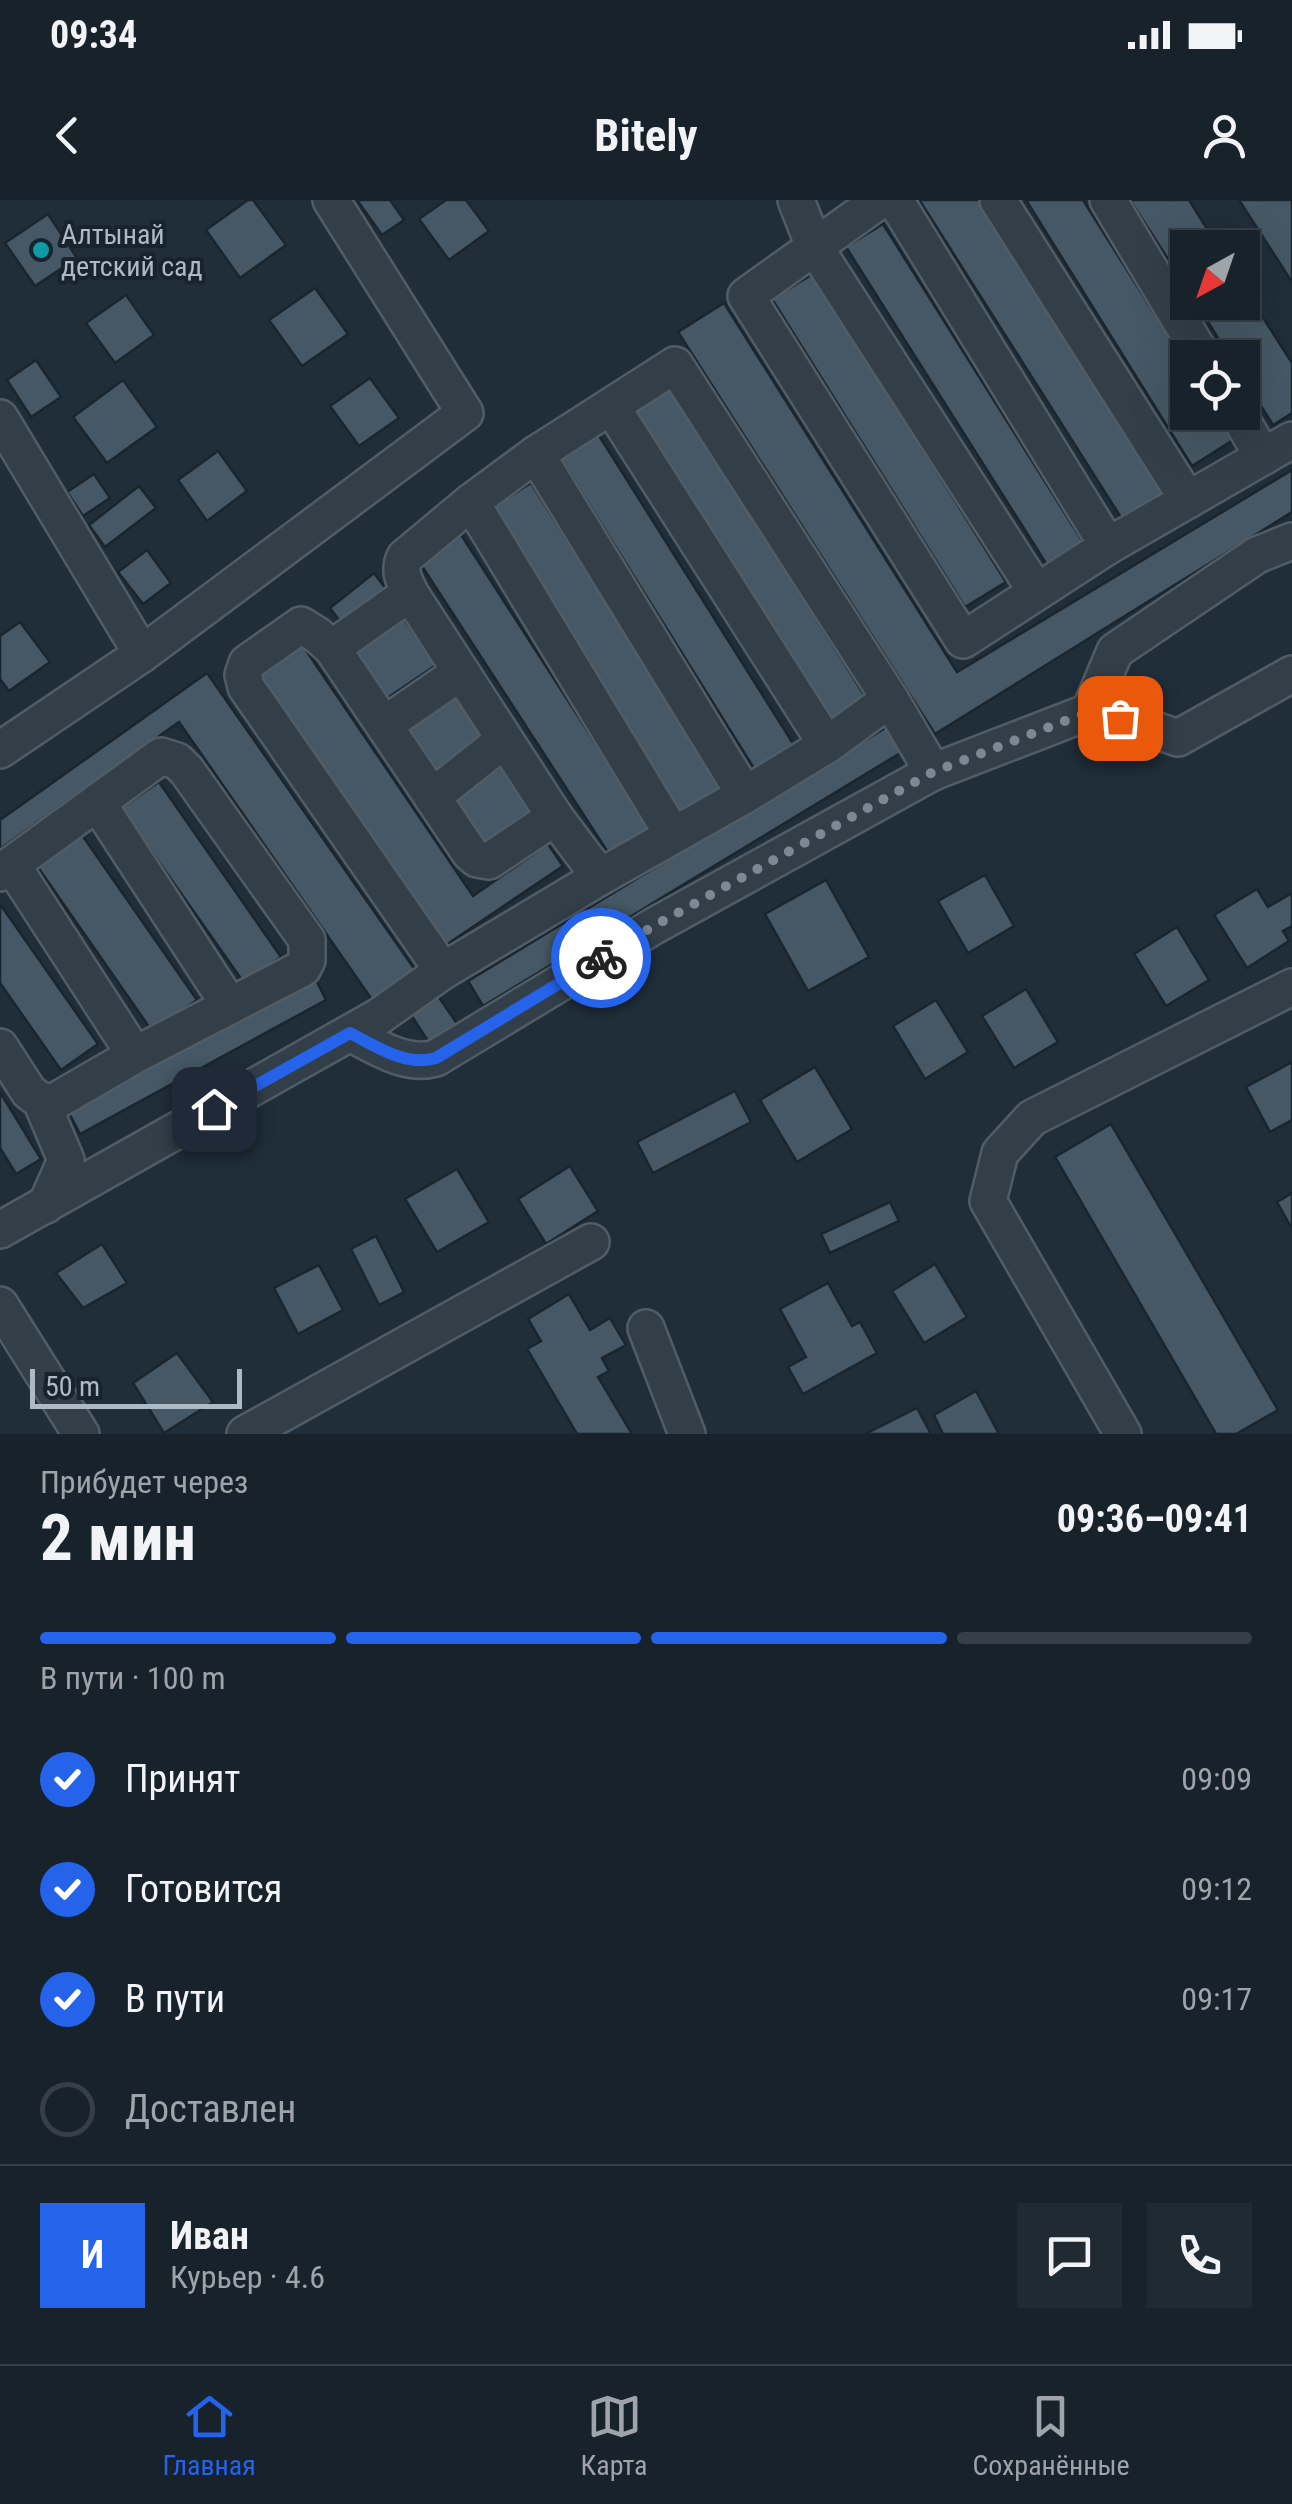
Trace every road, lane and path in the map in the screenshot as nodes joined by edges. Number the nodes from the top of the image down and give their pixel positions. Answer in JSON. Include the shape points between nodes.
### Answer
{"nodes":[{"id":1,"x":331,"y":200,"type":"edge"},
{"id":2,"x":796,"y":200,"type":"edge"},
{"id":3,"x":880,"y":200,"type":"edge"},
{"id":4,"x":895,"y":200,"type":"edge"},
{"id":5,"x":998,"y":200,"type":"edge"},
{"id":6,"x":1108,"y":200,"type":"edge"},
{"id":7,"x":814,"y":246,"type":"junction"},
{"id":8,"x":1192,"y":340,"type":"edge"},
{"id":9,"x":611,"y":406,"type":"junction"},
{"id":10,"x":0,"y":418,"type":"edge"},
{"id":11,"x":1257,"y":430,"type":"edge"},
{"id":12,"x":1278,"y":448,"type":"edge"},
{"id":13,"x":536,"y":454,"type":"junction"},
{"id":14,"x":1188,"y":500,"type":"junction"},
{"id":15,"x":471,"y":502,"type":"junction"},
{"id":16,"x":1292,"y":541,"type":"edge"},
{"id":17,"x":1108,"y":546,"type":"junction"},
{"id":18,"x":1036,"y":591,"type":"junction"},
{"id":19,"x":410,"y":593,"type":"junction"},
{"id":20,"x":332,"y":648,"type":"junction"},
{"id":21,"x":142,"y":654,"type":"junction"},
{"id":22,"x":461,"y":672,"type":"junction"},
{"id":23,"x":1292,"y":674,"type":"edge"},
{"id":24,"x":890,"y":699,"type":"junction"},
{"id":25,"x":1092,"y":708,"type":"junction"},
{"id":26,"x":384,"y":725,"type":"junction"},
{"id":27,"x":504,"y":740,"type":"junction"},
{"id":28,"x":828,"y":745,"type":"junction"},
{"id":29,"x":0,"y":750,"type":"edge"},
{"id":30,"x":933,"y":772,"type":"junction"},
{"id":31,"x":745,"y":795,"type":"junction"},
{"id":32,"x":432,"y":796,"type":"junction"},
{"id":33,"x":97,"y":802,"type":"junction"},
{"id":34,"x":555,"y":817,"type":"junction"},
{"id":35,"x":673,"y":834,"type":"junction"},
{"id":36,"x":6,"y":869,"type":"edge"},
{"id":37,"x":600,"y":877,"type":"junction"},
{"id":38,"x":443,"y":971,"type":"junction"},
{"id":39,"x":1292,"y":988,"type":"edge"},
{"id":40,"x":230,"y":1006,"type":"junction"},
{"id":41,"x":350,"y":1033,"type":"junction"},
{"id":42,"x":0,"y":1047,"type":"edge"},
{"id":43,"x":135,"y":1055,"type":"junction"},
{"id":44,"x":41,"y":1101,"type":"junction"},
{"id":45,"x":46,"y":1205,"type":"junction"},
{"id":46,"x":0,"y":1230,"type":"edge"},
{"id":47,"x":592,"y":1242,"type":"dead end"},
{"id":48,"x":0,"y":1305,"type":"edge"},
{"id":49,"x":646,"y":1328,"type":"dead end"},
{"id":50,"x":81,"y":1434,"type":"edge"},
{"id":51,"x":245,"y":1434,"type":"edge"},
{"id":52,"x":687,"y":1434,"type":"edge"},
{"id":53,"x":1123,"y":1434,"type":"edge"}],
"edges":[{"from":1,"to":21,"type":"street","via":[[465,412]]},
{"from":2,"to":7,"type":"street"},
{"from":3,"to":7,"type":"street"},
{"from":4,"to":17,"type":"street"},
{"from":5,"to":14,"type":"street"},
{"from":6,"to":8,"type":"street"},
{"from":7,"to":18,"type":"street"},
{"from":7,"to":18,"type":"street","via":[[746,296],[962,640]]},
{"from":9,"to":13,"type":"street"},
{"from":9,"to":24,"type":"street","via":[[675,365]]},
{"from":9,"to":28,"type":"street"},
{"from":10,"to":21,"type":"street"},
{"from":11,"to":12,"type":"street"},
{"from":12,"to":14,"type":"street"},
{"from":13,"to":15,"type":"street"},
{"from":13,"to":31,"type":"street"},
{"from":14,"to":17,"type":"street"},
{"from":15,"to":19,"type":"street","via":[[405,557],[400,566]]},
{"from":15,"to":35,"type":"street"},
{"from":16,"to":25,"type":"street","via":[[1257,555],[1115,651]]},
{"from":17,"to":18,"type":"street"},
{"from":19,"to":20,"type":"street"},
{"from":19,"to":22,"type":"street"},
{"from":20,"to":26,"type":"street"},
{"from":20,"to":38,"type":"street","via":[[301,626],[247,663],[246,687]]},
{"from":21,"to":29,"type":"street"},
{"from":22,"to":26,"type":"street"},
{"from":22,"to":27,"type":"street"},
{"from":23,"to":25,"type":"street","via":[[1178,738]]},
{"from":24,"to":28,"type":"street"},
{"from":24,"to":30,"type":"street"},
{"from":25,"to":30,"type":"street"},
{"from":26,"to":32,"type":"street"},
{"from":27,"to":32,"type":"street"},
{"from":27,"to":34,"type":"street"},
{"from":28,"to":31,"type":"street"},
{"from":30,"to":41,"type":"street","via":[[654,926],[436,1058],[406,1058]]},
{"from":31,"to":35,"type":"street"},
{"from":32,"to":34,"type":"street","via":[[470,853],[488,861]]},
{"from":33,"to":36,"type":"street"},
{"from":33,"to":40,"type":"street"},
{"from":33,"to":40,"type":"street","via":[[160,756],[176,761],[303,931],[308,950],[302,968]]},
{"from":34,"to":37,"type":"street"},
{"from":35,"to":37,"type":"street"},
{"from":36,"to":43,"type":"street"},
{"from":37,"to":38,"type":"street"},
{"from":38,"to":41,"type":"street"},
{"from":39,"to":53,"type":"street","via":[[1032,1118],[1000,1153],[988,1201]]},
{"from":40,"to":43,"type":"street"},
{"from":41,"to":45,"type":"street"},
{"from":42,"to":44,"type":"street"},
{"from":43,"to":44,"type":"street","via":[[54,1102]]},
{"from":44,"to":45,"type":"street","via":[[66,1160]]},
{"from":45,"to":46,"type":"street"},
{"from":47,"to":51,"type":"street"},
{"from":48,"to":50,"type":"street"},
{"from":49,"to":52,"type":"street"}]}
